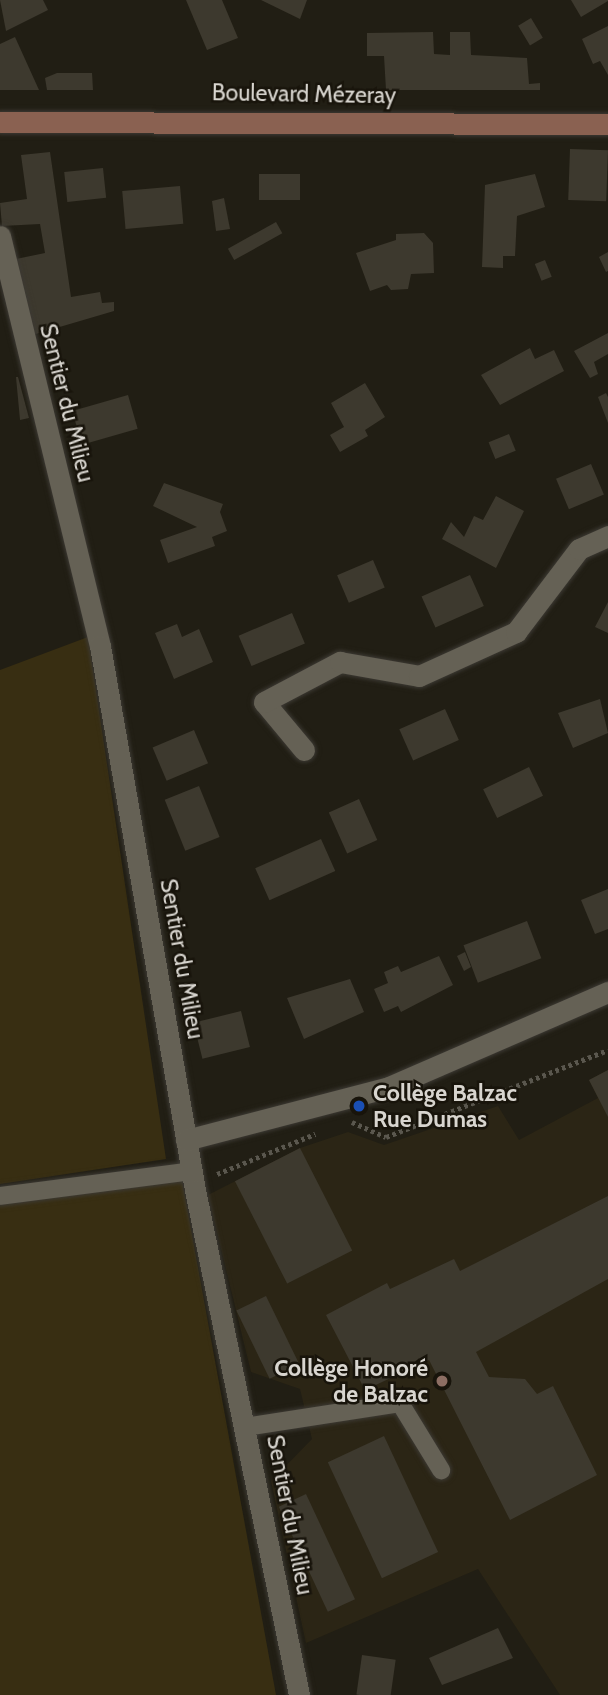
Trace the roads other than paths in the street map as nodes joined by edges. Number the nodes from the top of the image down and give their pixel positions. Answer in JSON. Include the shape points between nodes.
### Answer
{"nodes":[{"id":1,"x":0,"y":122,"type":"edge"},
{"id":2,"x":608,"y":124,"type":"edge"},
{"id":3,"x":0,"y":236,"type":"edge"},
{"id":4,"x":608,"y":536,"type":"edge"},
{"id":5,"x":304,"y":750,"type":"dead end"},
{"id":6,"x":608,"y":992,"type":"edge"},
{"id":7,"x":186,"y":1140,"type":"junction"},
{"id":8,"x":192,"y":1171,"type":"junction"},
{"id":9,"x":0,"y":1196,"type":"edge"},
{"id":10,"x":246,"y":1427,"type":"junction"},
{"id":11,"x":440,"y":1470,"type":"dead end"},
{"id":12,"x":299,"y":1695,"type":"edge"}],
"edges":[{"from":1,"to":2,"type":"main road","name":"Boulevard Mézeray"},
{"from":3,"to":7,"type":"street","name":"Sentier du Milieu","via":[[100,646]]},
{"from":4,"to":5,"type":"street","via":[[579,549],[516,632],[419,676],[341,662],[264,702]]},
{"from":6,"to":7,"type":"street","via":[[389,1087]]},
{"from":7,"to":8,"type":"street","name":"Sentier du Milieu"},
{"from":8,"to":9,"type":"lane"},
{"from":8,"to":10,"type":"street","name":"Sentier du Milieu"},
{"from":10,"to":11,"type":"lane","via":[[400,1403]]},
{"from":10,"to":12,"type":"street","name":"Sentier du Milieu"}]}
